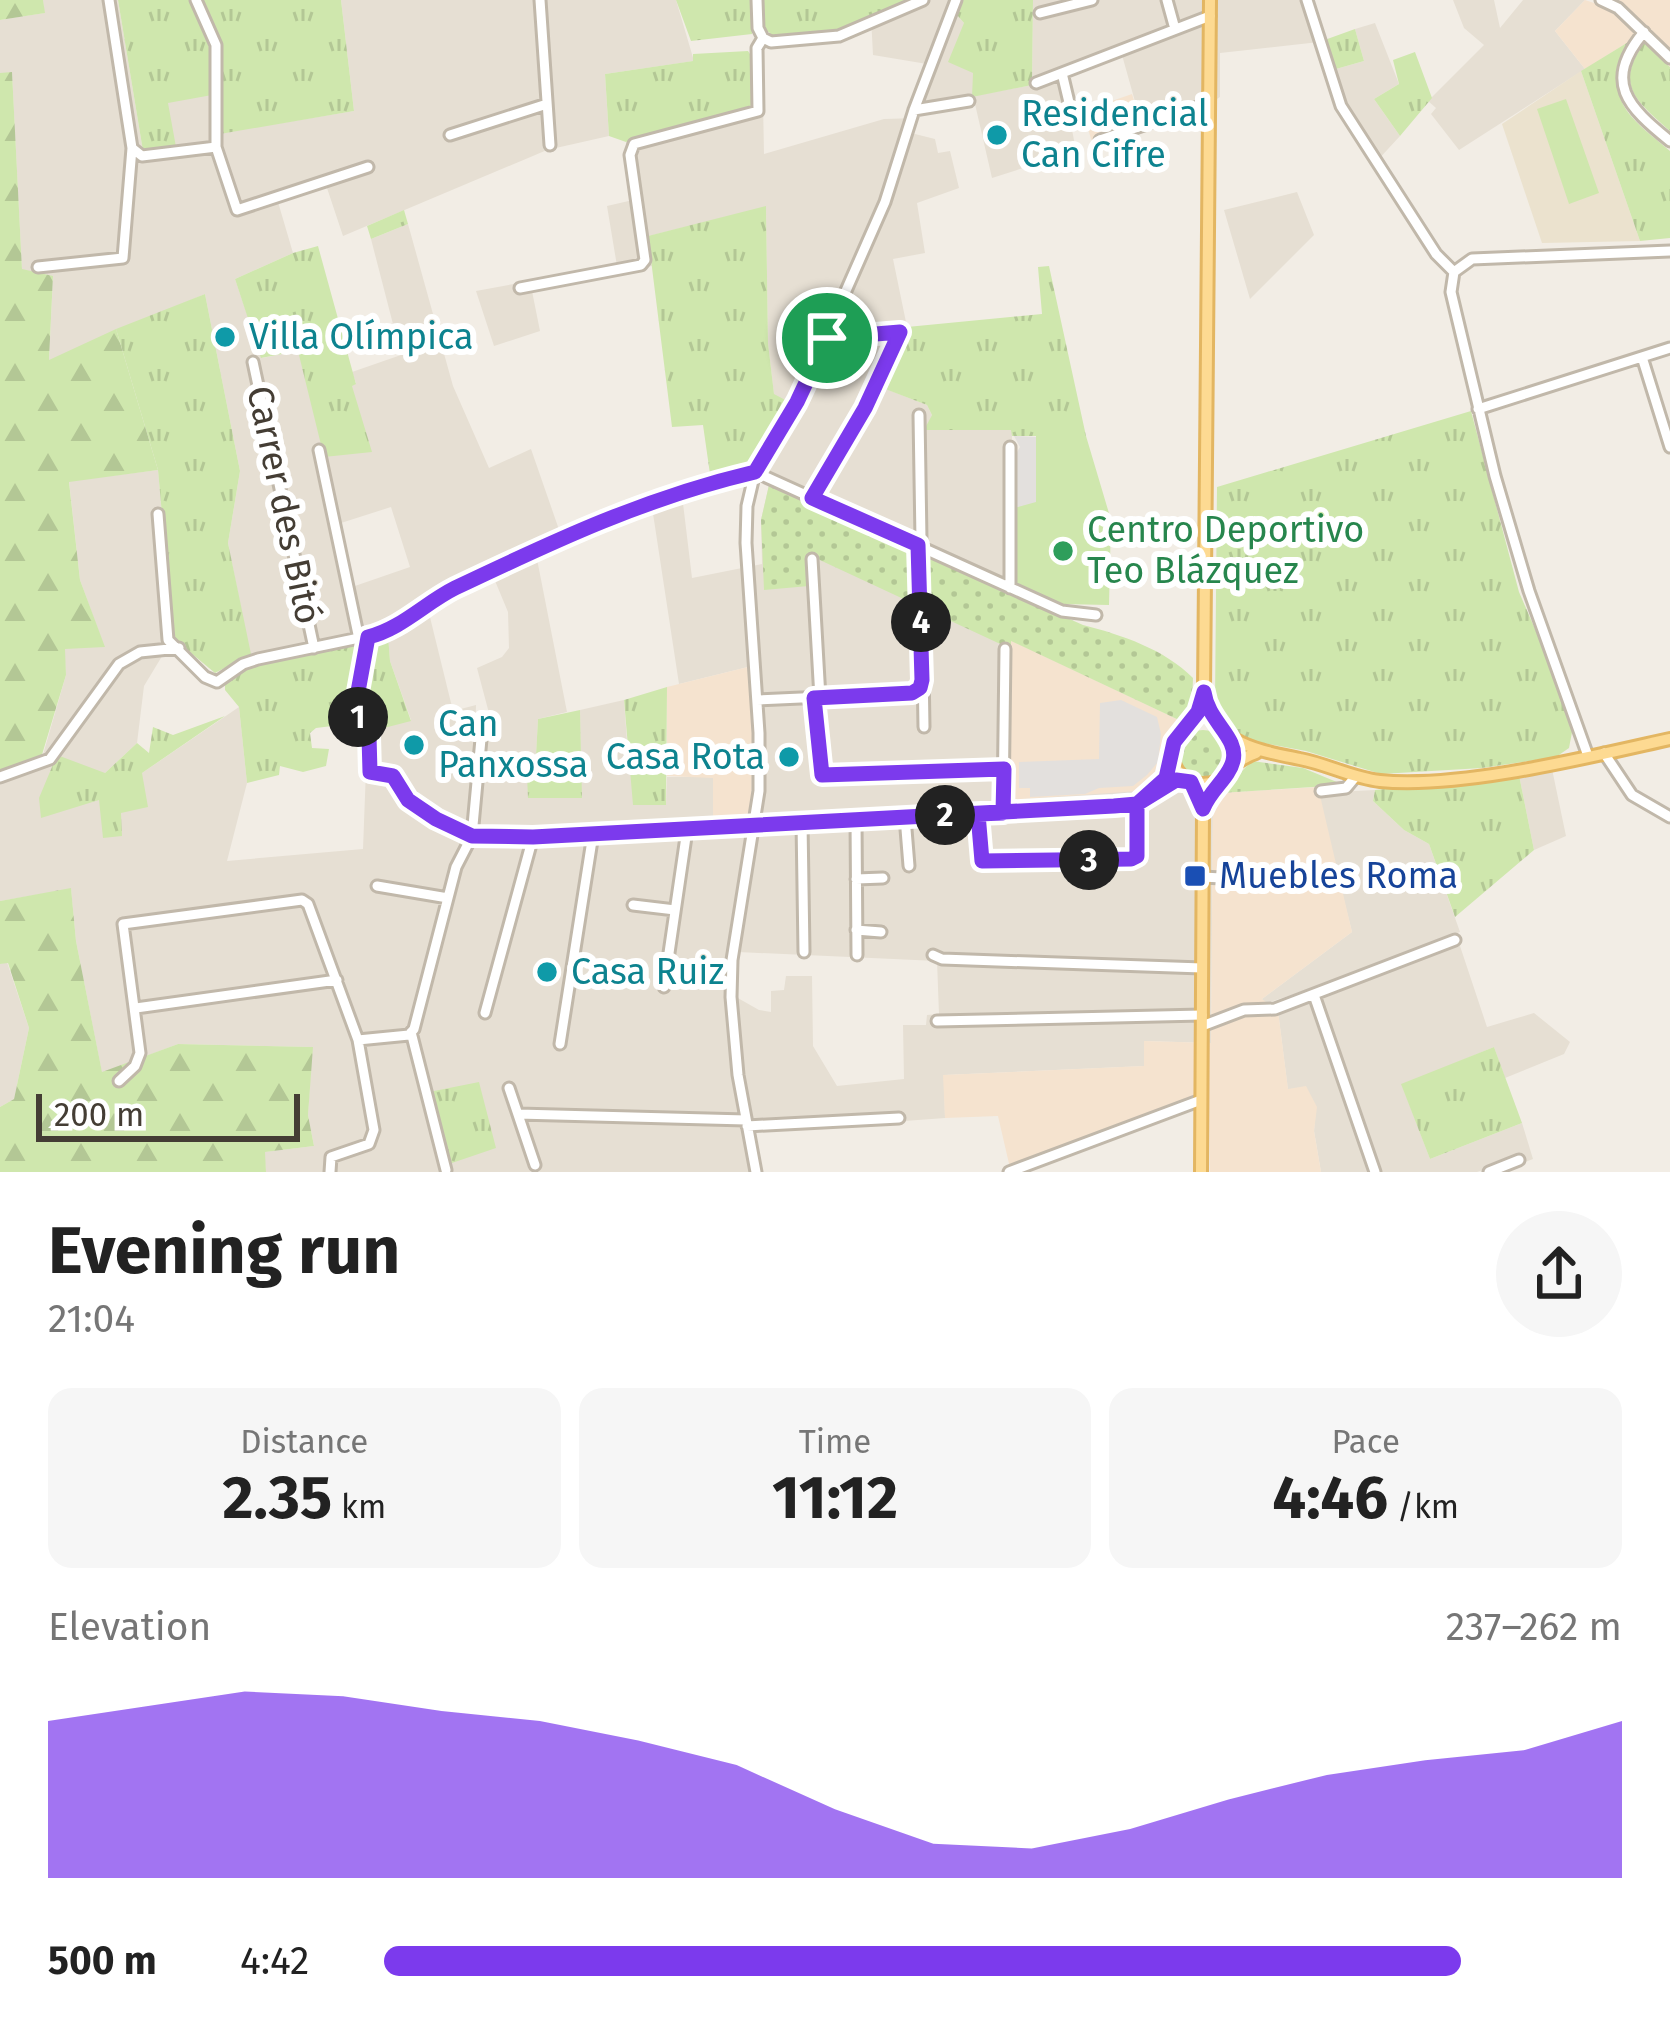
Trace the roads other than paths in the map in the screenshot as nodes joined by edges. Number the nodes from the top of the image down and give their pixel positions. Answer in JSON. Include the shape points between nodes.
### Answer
{"nodes":[{"id":1,"x":110,"y":0,"type":"edge"},
{"id":2,"x":196,"y":0,"type":"edge"},
{"id":3,"x":540,"y":0,"type":"edge"},
{"id":4,"x":758,"y":0,"type":"edge"},
{"id":5,"x":922,"y":0,"type":"edge"},
{"id":6,"x":956,"y":0,"type":"edge"},
{"id":7,"x":1092,"y":0,"type":"edge"},
{"id":8,"x":1167,"y":0,"type":"edge"},
{"id":9,"x":1210,"y":0,"type":"edge"},
{"id":10,"x":1307,"y":0,"type":"edge"},
{"id":11,"x":1601,"y":0,"type":"edge"},
{"id":12,"x":1040,"y":13,"type":"dead end"},
{"id":13,"x":1210,"y":16,"type":"junction"},
{"id":14,"x":1175,"y":29,"type":"junction"},
{"id":15,"x":1644,"y":32,"type":"junction"},
{"id":16,"x":763,"y":38,"type":"junction"},
{"id":17,"x":1670,"y":58,"type":"edge"},
{"id":18,"x":1062,"y":73,"type":"junction"},
{"id":19,"x":1036,"y":83,"type":"dead end"},
{"id":20,"x":969,"y":101,"type":"dead end"},
{"id":21,"x":1209,"y":103,"type":"junction"},
{"id":22,"x":547,"y":104,"type":"junction"},
{"id":23,"x":914,"y":110,"type":"junction"},
{"id":24,"x":1072,"y":115,"type":"dead end"},
{"id":25,"x":450,"y":135,"type":"dead end"},
{"id":26,"x":1100,"y":140,"type":"dead end"},
{"id":27,"x":1670,"y":141,"type":"edge"},
{"id":28,"x":550,"y":145,"type":"dead end"},
{"id":29,"x":216,"y":147,"type":"junction"},
{"id":30,"x":132,"y":148,"type":"junction"},
{"id":31,"x":368,"y":166,"type":"dead end"},
{"id":32,"x":1670,"y":251,"type":"edge"},
{"id":33,"x":38,"y":267,"type":"dead end"},
{"id":34,"x":1454,"y":272,"type":"junction"},
{"id":35,"x":520,"y":288,"type":"dead end"},
{"id":36,"x":827,"y":338,"type":"junction"},
{"id":37,"x":1670,"y":348,"type":"edge"},
{"id":38,"x":1642,"y":357,"type":"junction"},
{"id":39,"x":253,"y":362,"type":"dead end"},
{"id":40,"x":1478,"y":409,"type":"junction"},
{"id":41,"x":919,"y":415,"type":"dead end"},
{"id":42,"x":1010,"y":447,"type":"dead end"},
{"id":43,"x":1670,"y":447,"type":"edge"},
{"id":44,"x":319,"y":450,"type":"dead end"},
{"id":45,"x":755,"y":472,"type":"junction"},
{"id":46,"x":812,"y":498,"type":"junction"},
{"id":47,"x":158,"y":514,"type":"dead end"},
{"id":48,"x":918,"y":545,"type":"junction"},
{"id":49,"x":812,"y":559,"type":"dead end"},
{"id":50,"x":1010,"y":588,"type":"junction"},
{"id":51,"x":1096,"y":615,"type":"dead end"},
{"id":52,"x":364,"y":638,"type":"junction"},
{"id":53,"x":179,"y":648,"type":"junction"},
{"id":54,"x":314,"y":648,"type":"junction"},
{"id":55,"x":1005,"y":649,"type":"dead end"},
{"id":56,"x":920,"y":688,"type":"junction"},
{"id":57,"x":1204,"y":692,"type":"junction"},
{"id":58,"x":817,"y":698,"type":"junction"},
{"id":59,"x":757,"y":700,"type":"junction"},
{"id":60,"x":924,"y":727,"type":"dead end"},
{"id":61,"x":1189,"y":727,"type":"junction"},
{"id":62,"x":1218,"y":727,"type":"junction"},
{"id":63,"x":481,"y":739,"type":"dead end"},
{"id":64,"x":1231,"y":739,"type":"junction"},
{"id":65,"x":1670,"y":740,"type":"edge"},
{"id":66,"x":1263,"y":752,"type":"junction"},
{"id":67,"x":1604,"y":754,"type":"junction"},
{"id":68,"x":1588,"y":756,"type":"junction"},
{"id":69,"x":1172,"y":758,"type":"junction"},
{"id":70,"x":1231,"y":768,"type":"junction"},
{"id":71,"x":1004,"y":769,"type":"junction"},
{"id":72,"x":1356,"y":776,"type":"junction"},
{"id":73,"x":0,"y":777,"type":"edge"},
{"id":74,"x":1189,"y":781,"type":"junction"},
{"id":75,"x":1218,"y":781,"type":"junction"},
{"id":76,"x":1161,"y":786,"type":"junction"},
{"id":77,"x":1322,"y":791,"type":"dead end"},
{"id":78,"x":1137,"y":804,"type":"junction"},
{"id":79,"x":1203,"y":809,"type":"junction"},
{"id":80,"x":1003,"y":813,"type":"junction"},
{"id":81,"x":978,"y":814,"type":"junction"},
{"id":82,"x":905,"y":817,"type":"junction"},
{"id":83,"x":1670,"y":817,"type":"edge"},
{"id":84,"x":856,"y":820,"type":"junction"},
{"id":85,"x":802,"y":822,"type":"junction"},
{"id":86,"x":756,"y":824,"type":"junction"},
{"id":87,"x":687,"y":830,"type":"junction"},
{"id":88,"x":593,"y":834,"type":"junction"},
{"id":89,"x":472,"y":836,"type":"junction"},
{"id":90,"x":533,"y":837,"type":"junction"},
{"id":91,"x":909,"y":866,"type":"dead end"},
{"id":92,"x":1203,"y":877,"type":"junction"},
{"id":93,"x":884,"y":878,"type":"dead end"},
{"id":94,"x":856,"y":879,"type":"junction"},
{"id":95,"x":1297,"y":882,"type":"dead end"},
{"id":96,"x":376,"y":886,"type":"dead end"},
{"id":97,"x":448,"y":898,"type":"junction"},
{"id":98,"x":633,"y":905,"type":"dead end"},
{"id":99,"x":675,"y":910,"type":"junction"},
{"id":100,"x":856,"y":930,"type":"junction"},
{"id":101,"x":881,"y":932,"type":"dead end"},
{"id":102,"x":1455,"y":940,"type":"dead end"},
{"id":103,"x":803,"y":952,"type":"dead end"},
{"id":104,"x":857,"y":955,"type":"dead end"},
{"id":105,"x":933,"y":955,"type":"dead end"},
{"id":106,"x":1202,"y":968,"type":"junction"},
{"id":107,"x":337,"y":980,"type":"junction"},
{"id":108,"x":664,"y":987,"type":"dead end"},
{"id":109,"x":1314,"y":995,"type":"junction"},
{"id":110,"x":136,"y":1008,"type":"junction"},
{"id":111,"x":485,"y":1013,"type":"dead end"},
{"id":112,"x":1202,"y":1020,"type":"junction"},
{"id":113,"x":937,"y":1021,"type":"dead end"},
{"id":114,"x":411,"y":1032,"type":"junction"},
{"id":115,"x":358,"y":1040,"type":"junction"},
{"id":116,"x":560,"y":1044,"type":"dead end"},
{"id":117,"x":119,"y":1081,"type":"dead end"},
{"id":118,"x":509,"y":1088,"type":"dead end"},
{"id":119,"x":1201,"y":1100,"type":"junction"},
{"id":120,"x":518,"y":1114,"type":"junction"},
{"id":121,"x":899,"y":1118,"type":"dead end"},
{"id":122,"x":746,"y":1123,"type":"junction"},
{"id":123,"x":1519,"y":1160,"type":"dead end"},
{"id":124,"x":535,"y":1165,"type":"dead end"},
{"id":125,"x":446,"y":1170,"type":"edge"},
{"id":126,"x":330,"y":1172,"type":"edge"},
{"id":127,"x":756,"y":1172,"type":"edge"},
{"id":128,"x":1009,"y":1172,"type":"edge"},
{"id":129,"x":1201,"y":1172,"type":"edge"},
{"id":130,"x":1376,"y":1172,"type":"edge"},
{"id":131,"x":1489,"y":1172,"type":"edge"}],
"edges":[{"from":1,"to":30,"type":"street"},
{"from":2,"to":29,"type":"street","via":[[216,45]]},
{"from":3,"to":22,"type":"street"},
{"from":4,"to":16,"type":"street"},
{"from":5,"to":16,"type":"street","via":[[838,36]]},
{"from":6,"to":23,"type":"street"},
{"from":7,"to":12,"type":"street"},
{"from":8,"to":14,"type":"street"},
{"from":9,"to":13,"type":"main road"},
{"from":10,"to":34,"type":"street","via":[[1341,106]]},
{"from":11,"to":15,"type":"street"},
{"from":13,"to":14,"type":"street"},
{"from":13,"to":21,"type":"main road"},
{"from":14,"to":18,"type":"street"},
{"from":15,"to":17,"type":"street"},
{"from":15,"to":27,"type":"street","via":[[1626,58],[1624,92]]},
{"from":16,"to":35,"type":"street","via":[[758,111],[634,144],[641,266]]},
{"from":18,"to":19,"type":"street"},
{"from":18,"to":24,"type":"street"},
{"from":20,"to":23,"type":"street"},
{"from":21,"to":26,"type":"street"},
{"from":21,"to":57,"type":"main road"},
{"from":22,"to":25,"type":"street"},
{"from":22,"to":28,"type":"street"},
{"from":23,"to":36,"type":"street"},
{"from":29,"to":30,"type":"street","via":[[142,156]]},
{"from":29,"to":31,"type":"street","via":[[237,210]]},
{"from":30,"to":33,"type":"street","via":[[123,258]]},
{"from":32,"to":34,"type":"street","via":[[1472,259]]},
{"from":34,"to":40,"type":"street","via":[[1451,292]]},
{"from":36,"to":45,"type":"street"},
{"from":36,"to":46,"type":"street","via":[[900,332]]},
{"from":37,"to":38,"type":"street"},
{"from":38,"to":40,"type":"street"},
{"from":38,"to":43,"type":"street"},
{"from":39,"to":54,"type":"street","name":"Carrer des Bitó"},
{"from":40,"to":68,"type":"street","via":[[1529,591]]},
{"from":41,"to":48,"type":"street"},
{"from":42,"to":50,"type":"street"},
{"from":44,"to":52,"type":"street"},
{"from":45,"to":46,"type":"street"},
{"from":45,"to":52,"type":"street","via":[[587,525]]},
{"from":45,"to":59,"type":"street","via":[[746,527]]},
{"from":46,"to":48,"type":"street"},
{"from":47,"to":53,"type":"street","via":[[168,640]]},
{"from":48,"to":50,"type":"street"},
{"from":48,"to":56,"type":"street"},
{"from":49,"to":58,"type":"street"},
{"from":50,"to":51,"type":"street","via":[[1062,611]]},
{"from":52,"to":54,"type":"street"},
{"from":52,"to":89,"type":"street","via":[[355,708],[369,736],[370,772],[393,776],[408,800]]},
{"from":53,"to":54,"type":"street","via":[[217,682],[242,664]]},
{"from":53,"to":73,"type":"street","via":[[140,652],[119,664],[50,759]]},
{"from":55,"to":71,"type":"street"},
{"from":56,"to":58,"type":"street"},
{"from":56,"to":60,"type":"street"},
{"from":57,"to":61,"type":"main road"},
{"from":57,"to":62,"type":"main road"},
{"from":58,"to":59,"type":"street"},
{"from":58,"to":71,"type":"street","via":[[824,777]]},
{"from":59,"to":86,"type":"street"},
{"from":61,"to":62,"type":"main road"},
{"from":61,"to":69,"type":"main road"},
{"from":62,"to":64,"type":"main road"},
{"from":63,"to":89,"type":"street"},
{"from":64,"to":66,"type":"main road"},
{"from":64,"to":70,"type":"main road"},
{"from":65,"to":67,"type":"main road"},
{"from":66,"to":70,"type":"main road"},
{"from":66,"to":72,"type":"main road"},
{"from":67,"to":68,"type":"main road"},
{"from":67,"to":83,"type":"street","via":[[1632,795]]},
{"from":68,"to":72,"type":"main road","via":[[1462,777]]},
{"from":69,"to":74,"type":"main road"},
{"from":69,"to":76,"type":"street"},
{"from":70,"to":75,"type":"main road"},
{"from":71,"to":80,"type":"street"},
{"from":72,"to":77,"type":"street","via":[[1346,788]]},
{"from":74,"to":75,"type":"main road"},
{"from":74,"to":76,"type":"street"},
{"from":74,"to":79,"type":"main road"},
{"from":75,"to":79,"type":"main road"},
{"from":76,"to":78,"type":"street"},
{"from":78,"to":80,"type":"street"},
{"from":78,"to":81,"type":"street","via":[[1131,859],[982,861]]},
{"from":79,"to":92,"type":"main road"},
{"from":80,"to":81,"type":"street"},
{"from":81,"to":82,"type":"street"},
{"from":82,"to":84,"type":"street"},
{"from":82,"to":91,"type":"street"},
{"from":84,"to":85,"type":"street"},
{"from":84,"to":94,"type":"street"},
{"from":85,"to":86,"type":"street"},
{"from":85,"to":103,"type":"street"},
{"from":86,"to":87,"type":"street"},
{"from":86,"to":122,"type":"street","via":[[730,997]]},
{"from":87,"to":88,"type":"street"},
{"from":87,"to":99,"type":"street"},
{"from":88,"to":90,"type":"street"},
{"from":88,"to":116,"type":"street"},
{"from":89,"to":90,"type":"street"},
{"from":89,"to":97,"type":"street"},
{"from":90,"to":111,"type":"street"},
{"from":92,"to":95,"type":"street"},
{"from":92,"to":106,"type":"main road"},
{"from":93,"to":94,"type":"street"},
{"from":94,"to":100,"type":"street"},
{"from":96,"to":97,"type":"street"},
{"from":97,"to":114,"type":"street"},
{"from":98,"to":99,"type":"street"},
{"from":99,"to":108,"type":"street"},
{"from":100,"to":101,"type":"street"},
{"from":100,"to":104,"type":"street"},
{"from":102,"to":109,"type":"street"},
{"from":105,"to":106,"type":"street"},
{"from":106,"to":112,"type":"main road"},
{"from":107,"to":110,"type":"street"},
{"from":107,"to":110,"type":"street","via":[[308,904],[295,898],[127,921]]},
{"from":107,"to":115,"type":"street"},
{"from":109,"to":112,"type":"street"},
{"from":109,"to":130,"type":"street"},
{"from":110,"to":117,"type":"street","via":[[140,1053]]},
{"from":112,"to":113,"type":"street"},
{"from":112,"to":119,"type":"main road"},
{"from":114,"to":115,"type":"street"},
{"from":114,"to":125,"type":"street"},
{"from":115,"to":126,"type":"street","via":[[373,1139],[336,1153]]},
{"from":118,"to":120,"type":"street"},
{"from":119,"to":128,"type":"street"},
{"from":119,"to":129,"type":"main road"},
{"from":120,"to":122,"type":"street"},
{"from":120,"to":124,"type":"street"},
{"from":121,"to":122,"type":"street"},
{"from":122,"to":127,"type":"street"},
{"from":123,"to":131,"type":"street"}]}
